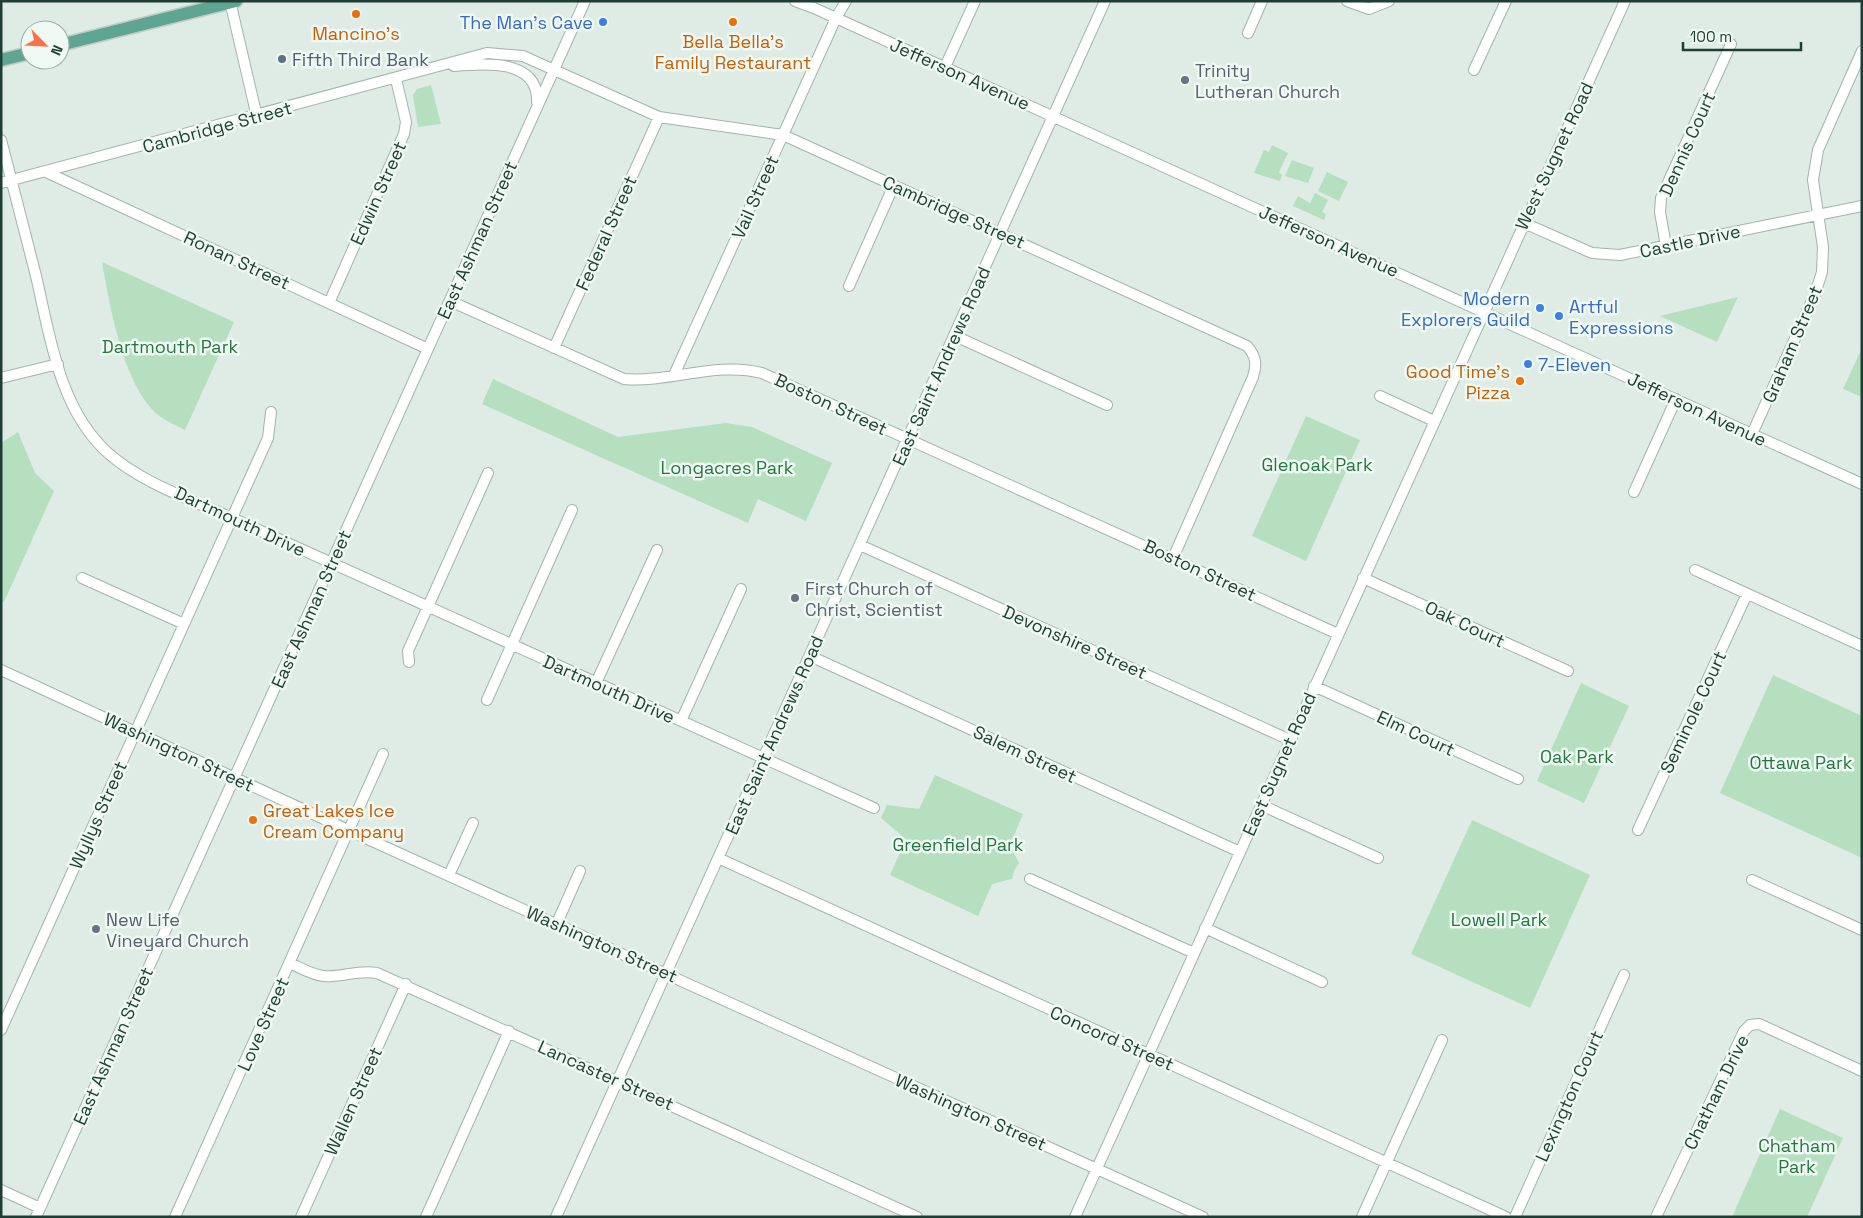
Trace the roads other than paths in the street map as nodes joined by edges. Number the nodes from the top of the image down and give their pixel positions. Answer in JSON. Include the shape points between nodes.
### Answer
{"nodes":[{"id":1,"x":585,"y":1,"type":"edge"},
{"id":2,"x":795,"y":1,"type":"edge"},
{"id":3,"x":804,"y":1,"type":"edge"},
{"id":4,"x":846,"y":1,"type":"edge"},
{"id":5,"x":976,"y":1,"type":"edge"},
{"id":6,"x":1105,"y":1,"type":"edge"},
{"id":7,"x":1262,"y":1,"type":"edge"},
{"id":8,"x":1347,"y":1,"type":"edge"},
{"id":9,"x":1389,"y":1,"type":"edge"},
{"id":10,"x":1506,"y":1,"type":"edge"},
{"id":11,"x":1624,"y":1,"type":"edge"},
{"id":12,"x":232,"y":2,"type":"edge"},
{"id":13,"x":814,"y":8,"type":"junction"},
{"id":14,"x":836,"y":18,"type":"junction"},
{"id":15,"x":1248,"y":33,"type":"dead end"},
{"id":16,"x":70,"y":42,"type":"edge"},
{"id":17,"x":1731,"y":44,"type":"dead end"},
{"id":18,"x":1862,"y":51,"type":"edge"},
{"id":19,"x":20,"y":55,"type":"edge"},
{"id":20,"x":1,"y":60,"type":"edge"},
{"id":21,"x":945,"y":67,"type":"junction"},
{"id":22,"x":433,"y":68,"type":"junction"},
{"id":23,"x":554,"y":70,"type":"junction"},
{"id":24,"x":1474,"y":70,"type":"dead end"},
{"id":25,"x":396,"y":79,"type":"junction"},
{"id":26,"x":537,"y":106,"type":"junction"},
{"id":27,"x":257,"y":116,"type":"junction"},
{"id":28,"x":1053,"y":116,"type":"junction"},
{"id":29,"x":659,"y":118,"type":"junction"},
{"id":30,"x":783,"y":135,"type":"junction"},
{"id":31,"x":1,"y":140,"type":"edge"},
{"id":32,"x":46,"y":172,"type":"junction"},
{"id":33,"x":12,"y":180,"type":"junction"},
{"id":34,"x":1,"y":183,"type":"edge"},
{"id":35,"x":894,"y":185,"type":"junction"},
{"id":36,"x":1862,"y":206,"type":"edge"},
{"id":37,"x":1818,"y":215,"type":"junction"},
{"id":38,"x":1524,"y":223,"type":"junction"},
{"id":39,"x":1000,"y":234,"type":"junction"},
{"id":40,"x":1666,"y":246,"type":"junction"},
{"id":41,"x":849,"y":286,"type":"dead end"},
{"id":42,"x":450,"y":301,"type":"junction"},
{"id":43,"x":329,"y":302,"type":"junction"},
{"id":44,"x":1483,"y":311,"type":"junction"},
{"id":45,"x":955,"y":336,"type":"junction"},
{"id":46,"x":554,"y":348,"type":"junction"},
{"id":47,"x":428,"y":349,"type":"junction"},
{"id":48,"x":58,"y":364,"type":"junction"},
{"id":49,"x":674,"y":376,"type":"junction"},
{"id":50,"x":1,"y":378,"type":"edge"},
{"id":51,"x":1380,"y":396,"type":"dead end"},
{"id":52,"x":1676,"y":399,"type":"junction"},
{"id":53,"x":1107,"y":405,"type":"dead end"},
{"id":54,"x":271,"y":412,"type":"dead end"},
{"id":55,"x":1434,"y":421,"type":"junction"},
{"id":56,"x":1752,"y":434,"type":"junction"},
{"id":57,"x":908,"y":439,"type":"junction"},
{"id":58,"x":488,"y":473,"type":"dead end"},
{"id":59,"x":1862,"y":484,"type":"edge"},
{"id":60,"x":1634,"y":492,"type":"dead end"},
{"id":61,"x":572,"y":510,"type":"dead end"},
{"id":62,"x":232,"y":518,"type":"junction"},
{"id":63,"x":860,"y":545,"type":"junction"},
{"id":64,"x":657,"y":550,"type":"dead end"},
{"id":65,"x":1173,"y":558,"type":"junction"},
{"id":66,"x":332,"y":563,"type":"junction"},
{"id":67,"x":1695,"y":570,"type":"dead end"},
{"id":68,"x":82,"y":578,"type":"dead end"},
{"id":69,"x":1363,"y":578,"type":"junction"},
{"id":70,"x":741,"y":589,"type":"dead end"},
{"id":71,"x":1747,"y":594,"type":"junction"},
{"id":72,"x":428,"y":606,"type":"junction"},
{"id":73,"x":184,"y":624,"type":"junction"},
{"id":74,"x":1338,"y":634,"type":"junction"},
{"id":75,"x":512,"y":645,"type":"junction"},
{"id":76,"x":1862,"y":646,"type":"edge"},
{"id":77,"x":810,"y":656,"type":"junction"},
{"id":78,"x":408,"y":662,"type":"dead end"},
{"id":79,"x":1,"y":670,"type":"edge"},
{"id":80,"x":1568,"y":671,"type":"dead end"},
{"id":81,"x":596,"y":682,"type":"junction"},
{"id":82,"x":1314,"y":686,"type":"junction"},
{"id":83,"x":487,"y":700,"type":"dead end"},
{"id":84,"x":681,"y":721,"type":"junction"},
{"id":85,"x":135,"y":732,"type":"junction"},
{"id":86,"x":1290,"y":740,"type":"junction"},
{"id":87,"x":383,"y":754,"type":"dead end"},
{"id":88,"x":763,"y":759,"type":"junction"},
{"id":89,"x":234,"y":778,"type":"junction"},
{"id":90,"x":1518,"y":779,"type":"dead end"},
{"id":91,"x":1261,"y":805,"type":"junction"},
{"id":92,"x":874,"y":808,"type":"dead end"},
{"id":93,"x":473,"y":823,"type":"dead end"},
{"id":94,"x":1638,"y":830,"type":"dead end"},
{"id":95,"x":350,"y":831,"type":"junction"},
{"id":96,"x":1240,"y":852,"type":"junction"},
{"id":97,"x":718,"y":858,"type":"junction"},
{"id":98,"x":1378,"y":858,"type":"dead end"},
{"id":99,"x":580,"y":871,"type":"dead end"},
{"id":100,"x":449,"y":875,"type":"junction"},
{"id":101,"x":1030,"y":879,"type":"dead end"},
{"id":102,"x":1752,"y":880,"type":"dead end"},
{"id":103,"x":556,"y":923,"type":"junction"},
{"id":104,"x":1205,"y":928,"type":"junction"},
{"id":105,"x":1862,"y":930,"type":"edge"},
{"id":106,"x":1194,"y":953,"type":"junction"},
{"id":107,"x":290,"y":963,"type":"junction"},
{"id":108,"x":666,"y":974,"type":"junction"},
{"id":109,"x":1624,"y":975,"type":"dead end"},
{"id":110,"x":1322,"y":982,"type":"dead end"},
{"id":111,"x":406,"y":984,"type":"junction"},
{"id":112,"x":1,"y":1030,"type":"edge"},
{"id":113,"x":509,"y":1032,"type":"junction"},
{"id":114,"x":1442,"y":1040,"type":"dead end"},
{"id":115,"x":1149,"y":1054,"type":"junction"},
{"id":116,"x":1862,"y":1071,"type":"edge"},
{"id":117,"x":618,"y":1080,"type":"junction"},
{"id":118,"x":1387,"y":1163,"type":"junction"},
{"id":119,"x":1097,"y":1169,"type":"junction"},
{"id":120,"x":1,"y":1190,"type":"edge"},
{"id":121,"x":38,"y":1212,"type":"edge"},
{"id":122,"x":900,"y":1213,"type":"edge"},
{"id":123,"x":175,"y":1217,"type":"edge"},
{"id":124,"x":301,"y":1217,"type":"edge"},
{"id":125,"x":426,"y":1217,"type":"edge"},
{"id":126,"x":556,"y":1217,"type":"edge"},
{"id":127,"x":917,"y":1217,"type":"edge"},
{"id":128,"x":1075,"y":1217,"type":"edge"},
{"id":129,"x":1203,"y":1217,"type":"edge"},
{"id":130,"x":1362,"y":1217,"type":"edge"},
{"id":131,"x":1506,"y":1217,"type":"edge"},
{"id":132,"x":1514,"y":1217,"type":"edge"},
{"id":133,"x":1656,"y":1217,"type":"edge"}],
"edges":[{"from":1,"to":23,"type":"street","name":"East Ashman Street"},
{"from":2,"to":13,"type":"street","name":"Jefferson Avenue"},
{"from":3,"to":13,"type":"street"},
{"from":4,"to":14,"type":"street","name":"Vail Street"},
{"from":5,"to":21,"type":"street"},
{"from":6,"to":28,"type":"street","name":"East Saint Andrews Road"},
{"from":7,"to":15,"type":"street"},
{"from":8,"to":9,"type":"street","via":[[1369,9]]},
{"from":10,"to":24,"type":"street"},
{"from":11,"to":38,"type":"street","name":"West Sugnet Road"},
{"from":12,"to":16,"type":"main road"},
{"from":12,"to":27,"type":"street"},
{"from":13,"to":14,"type":"street","name":"Jefferson Avenue"},
{"from":14,"to":21,"type":"street","name":"Jefferson Avenue"},
{"from":14,"to":30,"type":"street","name":"Vail Street"},
{"from":17,"to":40,"type":"street","name":"Dennis Court","via":[[1661,198]]},
{"from":18,"to":37,"type":"street","name":"Graham Street","via":[[1818,150],[1813,180]]},
{"from":19,"to":20,"type":"main road"},
{"from":21,"to":28,"type":"street","name":"Jefferson Avenue"},
{"from":22,"to":23,"type":"street","name":"Cambridge Street","via":[[474,55],[501,53],[523,56]]},
{"from":22,"to":25,"type":"street","name":"Cambridge Street"},
{"from":22,"to":26,"type":"street","name":"Cambridge Street","via":[[506,66],[522,72],[535,84]]},
{"from":23,"to":26,"type":"street","name":"East Ashman Street"},
{"from":23,"to":29,"type":"street","name":"Cambridge Street"},
{"from":25,"to":27,"type":"street","name":"Cambridge Street"},
{"from":25,"to":43,"type":"street","name":"Edwin Street","via":[[406,122],[404,134]]},
{"from":26,"to":42,"type":"street","name":"East Ashman Street"},
{"from":27,"to":32,"type":"street","name":"Cambridge Street"},
{"from":28,"to":39,"type":"street","name":"East Saint Andrews Road"},
{"from":28,"to":44,"type":"street","name":"Jefferson Avenue"},
{"from":29,"to":30,"type":"street","name":"Cambridge Street"},
{"from":29,"to":46,"type":"street","name":"Federal Street"},
{"from":30,"to":35,"type":"street","name":"Cambridge Street"},
{"from":30,"to":49,"type":"street","name":"Vail Street"},
{"from":31,"to":33,"type":"street","name":"Dartmouth Drive"},
{"from":32,"to":33,"type":"street","name":"Cambridge Street"},
{"from":32,"to":43,"type":"street","name":"Ronan Street"},
{"from":33,"to":34,"type":"street","name":"Cambridge Street"},
{"from":33,"to":48,"type":"street","name":"Dartmouth Drive"},
{"from":35,"to":39,"type":"street","name":"Cambridge Street"},
{"from":35,"to":41,"type":"street"},
{"from":36,"to":37,"type":"street","name":"Castle Drive"},
{"from":37,"to":40,"type":"street","name":"Castle Drive"},
{"from":37,"to":56,"type":"street","name":"Graham Street","via":[[1822,272]]},
{"from":38,"to":40,"type":"street","name":"Castle Drive","via":[[1580,249],[1604,255]]},
{"from":38,"to":44,"type":"street","name":"West Sugnet Road"},
{"from":39,"to":45,"type":"street","name":"East Saint Andrews Road"},
{"from":39,"to":65,"type":"street","name":"Cambridge Street","via":[[1223,334],[1254,353],[1254,377]]},
{"from":42,"to":46,"type":"street","name":"Boston Street"},
{"from":42,"to":47,"type":"street","name":"East Ashman Street"},
{"from":43,"to":47,"type":"street","name":"Ronan Street"},
{"from":44,"to":52,"type":"street","name":"Jefferson Avenue"},
{"from":44,"to":55,"type":"street","name":"East Sugnet Road"},
{"from":45,"to":53,"type":"street"},
{"from":45,"to":57,"type":"street","name":"East Saint Andrews Road"},
{"from":46,"to":49,"type":"street","name":"Boston Street","via":[[624,379]]},
{"from":47,"to":66,"type":"street","name":"East Ashman Street"},
{"from":48,"to":50,"type":"street"},
{"from":48,"to":62,"type":"street","name":"Dartmouth Drive","via":[[80,420],[106,452],[141,476]]},
{"from":49,"to":57,"type":"street","name":"Boston Street","via":[[734,368],[762,373]]},
{"from":51,"to":55,"type":"street"},
{"from":52,"to":56,"type":"street","name":"Jefferson Avenue"},
{"from":52,"to":60,"type":"street"},
{"from":54,"to":62,"type":"street","name":"Wyllys Street","via":[[268,438]]},
{"from":55,"to":69,"type":"street","name":"East Sugnet Road"},
{"from":56,"to":59,"type":"street","name":"Jefferson Avenue"},
{"from":57,"to":63,"type":"street","name":"East Saint Andrews Road"},
{"from":57,"to":65,"type":"street","name":"Boston Street"},
{"from":58,"to":72,"type":"street"},
{"from":61,"to":75,"type":"street"},
{"from":62,"to":66,"type":"street","name":"Dartmouth Drive"},
{"from":62,"to":73,"type":"street","name":"Wyllys Street"},
{"from":63,"to":77,"type":"street","name":"East Saint Andrews Road"},
{"from":63,"to":86,"type":"street","name":"Devonshire Street"},
{"from":64,"to":81,"type":"street"},
{"from":65,"to":74,"type":"street","name":"Boston Street"},
{"from":66,"to":72,"type":"street","name":"Dartmouth Drive"},
{"from":66,"to":89,"type":"street","name":"East Ashman Street"},
{"from":67,"to":71,"type":"street"},
{"from":68,"to":73,"type":"street"},
{"from":69,"to":74,"type":"street","name":"East Sugnet Road"},
{"from":69,"to":80,"type":"street","name":"Oak Court"},
{"from":70,"to":84,"type":"street"},
{"from":71,"to":76,"type":"street"},
{"from":71,"to":94,"type":"street","name":"Seminole Court"},
{"from":72,"to":75,"type":"street","name":"Dartmouth Drive"},
{"from":72,"to":78,"type":"street","via":[[408,651]]},
{"from":73,"to":85,"type":"street","name":"Wyllys Street"},
{"from":74,"to":82,"type":"street","name":"East Sugnet Road"},
{"from":75,"to":81,"type":"street","name":"Dartmouth Drive"},
{"from":75,"to":83,"type":"street"},
{"from":77,"to":88,"type":"street","name":"East Saint Andrews Road"},
{"from":77,"to":96,"type":"street","name":"Salem Street"},
{"from":79,"to":85,"type":"street","name":"Washington Street"},
{"from":81,"to":84,"type":"street","name":"Dartmouth Drive"},
{"from":82,"to":86,"type":"street","name":"East Sugnet Road"},
{"from":82,"to":90,"type":"street","name":"Elm Court"},
{"from":84,"to":88,"type":"street","name":"Dartmouth Drive"},
{"from":85,"to":89,"type":"street","name":"Washington Street"},
{"from":85,"to":112,"type":"street","name":"Wyllys Street"},
{"from":86,"to":91,"type":"street","name":"East Sugnet Road"},
{"from":87,"to":95,"type":"street","name":"Love Street"},
{"from":88,"to":92,"type":"street","name":"Dartmouth Drive"},
{"from":88,"to":97,"type":"street","name":"East Saint Andrews Road"},
{"from":89,"to":95,"type":"street","name":"Washington Street"},
{"from":89,"to":121,"type":"street","name":"East Ashman Street"},
{"from":91,"to":96,"type":"street","name":"East Sugnet Road"},
{"from":91,"to":98,"type":"street"},
{"from":93,"to":100,"type":"street"},
{"from":95,"to":100,"type":"street","name":"Washington Street"},
{"from":95,"to":107,"type":"street","name":"Love Street"},
{"from":96,"to":104,"type":"street","name":"East Sugnet Road"},
{"from":97,"to":108,"type":"street","name":"East Saint Andrews Road"},
{"from":97,"to":115,"type":"street","name":"Concord Street"},
{"from":99,"to":103,"type":"street"},
{"from":100,"to":103,"type":"street","name":"Washington Street"},
{"from":101,"to":106,"type":"street"},
{"from":102,"to":105,"type":"street"},
{"from":103,"to":108,"type":"street","name":"Washington Street"},
{"from":104,"to":106,"type":"street","name":"East Sugnet Road"},
{"from":104,"to":110,"type":"street"},
{"from":106,"to":115,"type":"street","name":"East Sugnet Road"},
{"from":107,"to":111,"type":"street","name":"Lancaster Street","via":[[317,976],[368,971]]},
{"from":107,"to":123,"type":"street","name":"Love Street"},
{"from":108,"to":117,"type":"street","name":"East Saint Andrews Road"},
{"from":108,"to":119,"type":"street","name":"Washington Street"},
{"from":109,"to":132,"type":"street","name":"Lexington Court"},
{"from":111,"to":113,"type":"street","name":"Lancaster Street"},
{"from":111,"to":124,"type":"street","name":"Wallen Street"},
{"from":113,"to":117,"type":"street","name":"Lancaster Street"},
{"from":113,"to":125,"type":"street"},
{"from":114,"to":118,"type":"street"},
{"from":115,"to":118,"type":"street","name":"Concord Street"},
{"from":115,"to":119,"type":"street","name":"East Sugnet Road"},
{"from":116,"to":133,"type":"street","name":"Chatham Drive","via":[[1759,1024],[1750,1025],[1744,1030]]},
{"from":117,"to":122,"type":"street","name":"Lancaster Street"},
{"from":117,"to":126,"type":"street","name":"East Saint Andrews Road"},
{"from":118,"to":130,"type":"street"},
{"from":118,"to":131,"type":"street","name":"Concord Street"},
{"from":119,"to":128,"type":"street","name":"East Sugnet Road"},
{"from":119,"to":129,"type":"street","name":"Washington Street"},
{"from":120,"to":121,"type":"street"},
{"from":122,"to":127,"type":"street","name":"Lancaster Street"}]}
